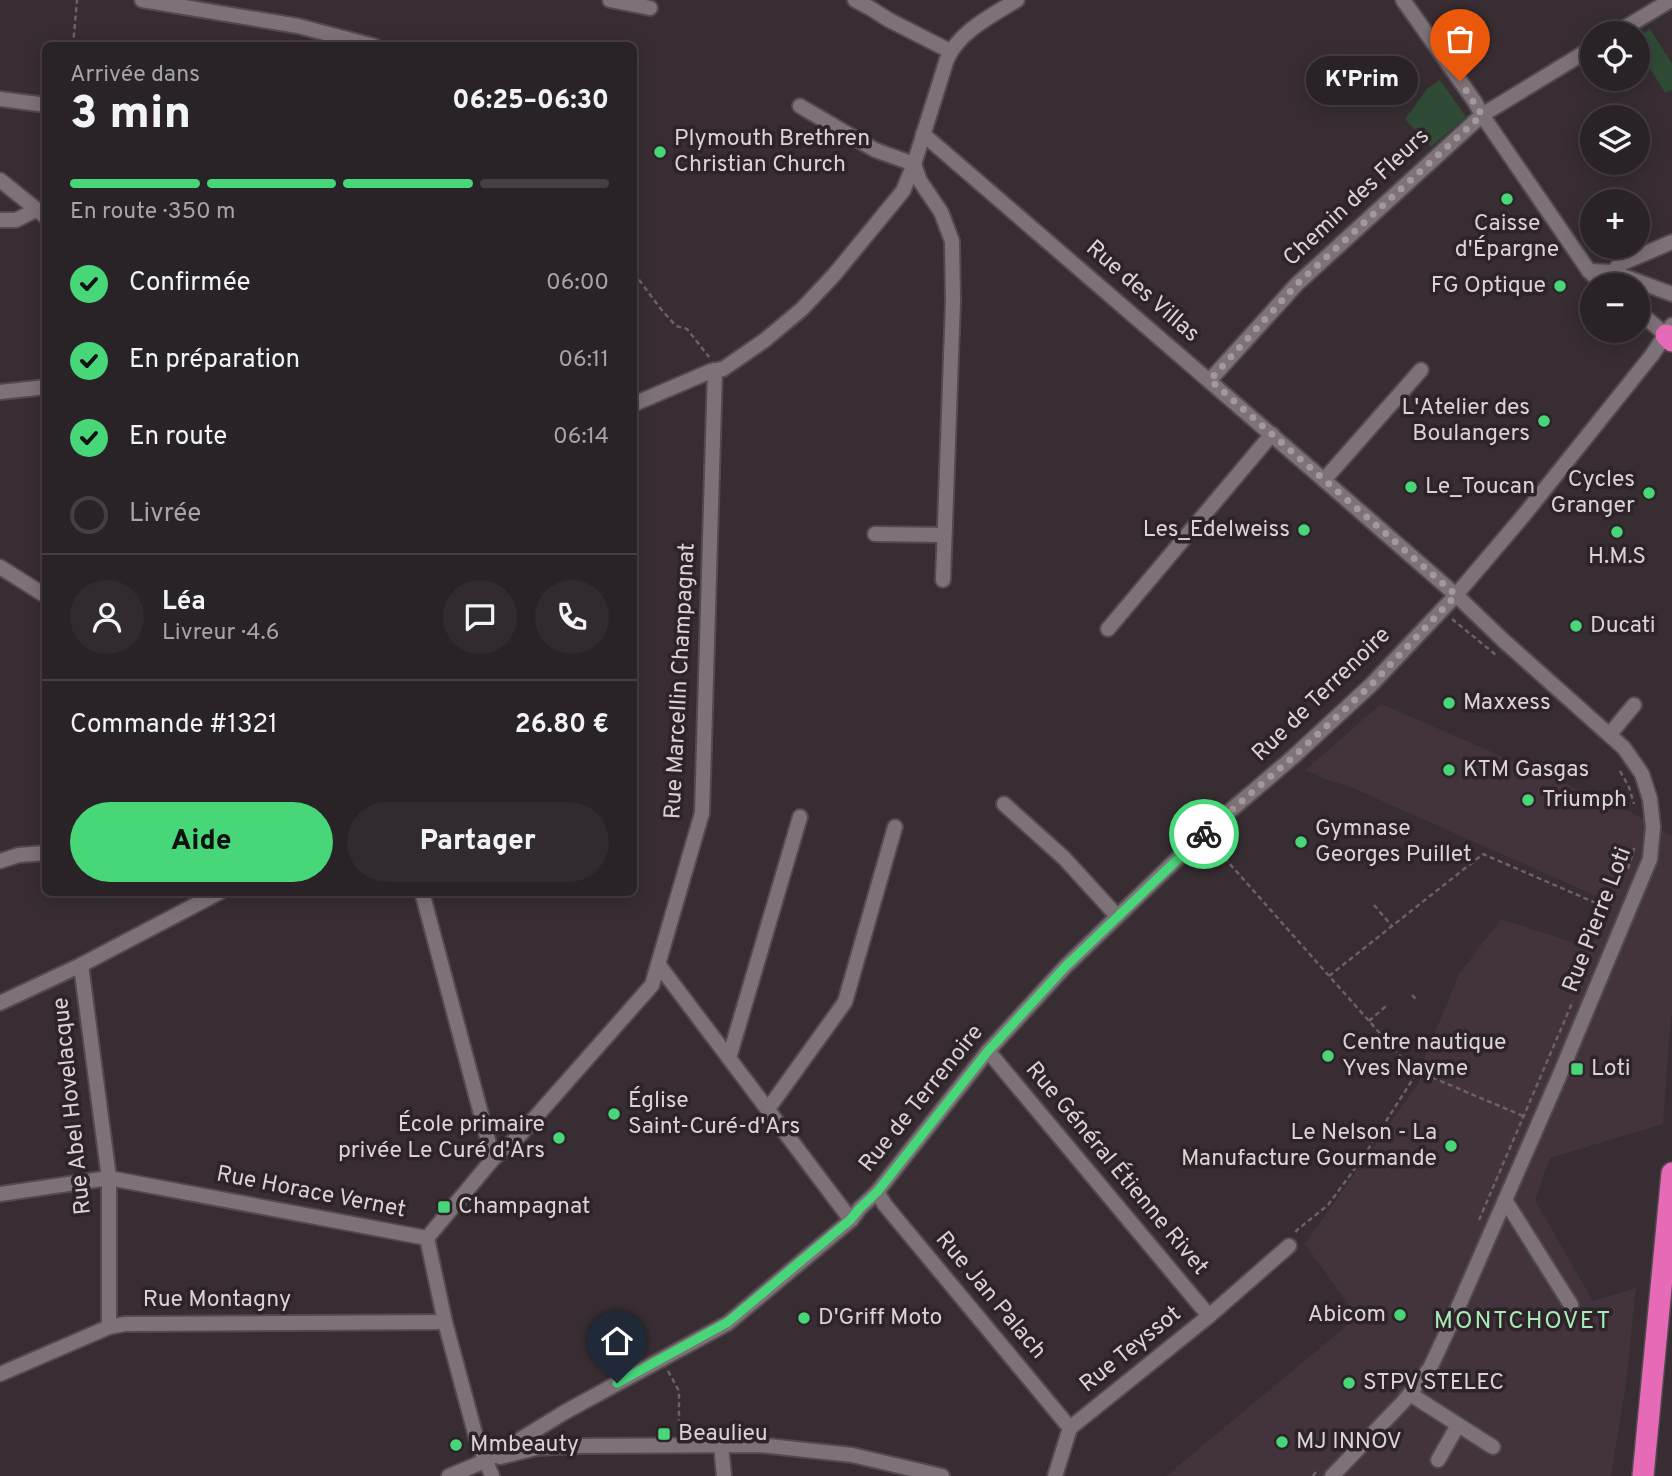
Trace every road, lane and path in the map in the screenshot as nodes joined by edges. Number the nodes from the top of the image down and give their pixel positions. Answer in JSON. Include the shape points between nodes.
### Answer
{"nodes":[{"id":1,"x":77,"y":0,"type":"edge"},
{"id":2,"x":142,"y":0,"type":"edge"},
{"id":3,"x":610,"y":0,"type":"edge"},
{"id":4,"x":855,"y":0,"type":"edge"},
{"id":5,"x":1017,"y":0,"type":"edge"},
{"id":6,"x":1403,"y":0,"type":"edge"},
{"id":7,"x":1667,"y":4,"type":"edge"},
{"id":8,"x":650,"y":8,"type":"dead end"},
{"id":9,"x":1637,"y":21,"type":"edge"},
{"id":10,"x":73,"y":42,"type":"edge"},
{"id":11,"x":359,"y":42,"type":"edge"},
{"id":12,"x":950,"y":51,"type":"junction"},
{"id":13,"x":1580,"y":55,"type":"edge"},
{"id":14,"x":0,"y":99,"type":"edge"},
{"id":15,"x":42,"y":105,"type":"edge"},
{"id":16,"x":800,"y":106,"type":"dead end"},
{"id":17,"x":1482,"y":115,"type":"junction"},
{"id":18,"x":923,"y":134,"type":"junction"},
{"id":19,"x":914,"y":164,"type":"junction"},
{"id":20,"x":0,"y":180,"type":"edge"},
{"id":21,"x":41,"y":214,"type":"edge"},
{"id":22,"x":0,"y":220,"type":"edge"},
{"id":23,"x":1672,"y":242,"type":"edge"},
{"id":24,"x":1589,"y":271,"type":"joint"},
{"id":25,"x":1612,"y":272,"type":"junction"},
{"id":26,"x":637,"y":277,"type":"edge"},
{"id":27,"x":1672,"y":294,"type":"edge"},
{"id":28,"x":1650,"y":320,"type":"edge"},
{"id":29,"x":1670,"y":334,"type":"edge"},
{"id":30,"x":1421,"y":370,"type":"dead end"},
{"id":31,"x":713,"y":371,"type":"junction"},
{"id":32,"x":1210,"y":380,"type":"junction"},
{"id":33,"x":42,"y":387,"type":"edge"},
{"id":34,"x":0,"y":392,"type":"edge"},
{"id":35,"x":637,"y":403,"type":"edge"},
{"id":36,"x":1272,"y":434,"type":"junction"},
{"id":37,"x":1324,"y":480,"type":"junction"},
{"id":38,"x":875,"y":534,"type":"dead end"},
{"id":39,"x":944,"y":534,"type":"junction"},
{"id":40,"x":0,"y":567,"type":"edge"},
{"id":41,"x":943,"y":580,"type":"dead end"},
{"id":42,"x":42,"y":593,"type":"edge"},
{"id":43,"x":1456,"y":595,"type":"junction"},
{"id":44,"x":1441,"y":611,"type":"junction"},
{"id":45,"x":1108,"y":629,"type":"dead end"},
{"id":46,"x":1504,"y":662,"type":"dead end"},
{"id":47,"x":1634,"y":705,"type":"dead end"},
{"id":48,"x":1610,"y":734,"type":"junction"},
{"id":49,"x":1619,"y":769,"type":"dead end"},
{"id":50,"x":1004,"y":804,"type":"dead end"},
{"id":51,"x":1635,"y":805,"type":"dead end"},
{"id":52,"x":800,"y":817,"type":"dead end"},
{"id":53,"x":895,"y":827,"type":"dead end"},
{"id":54,"x":1203,"y":834,"type":"junction"},
{"id":55,"x":1636,"y":844,"type":"dead end"},
{"id":56,"x":42,"y":853,"type":"edge"},
{"id":57,"x":0,"y":861,"type":"edge"},
{"id":58,"x":1629,"y":869,"type":"dead end"},
{"id":59,"x":212,"y":896,"type":"edge"},
{"id":60,"x":423,"y":896,"type":"edge"},
{"id":61,"x":1374,"y":905,"type":"dead end"},
{"id":62,"x":1612,"y":910,"type":"dead end"},
{"id":63,"x":1117,"y":916,"type":"junction"},
{"id":64,"x":1392,"y":926,"type":"junction"},
{"id":65,"x":658,"y":964,"type":"junction"},
{"id":66,"x":81,"y":965,"type":"junction"},
{"id":67,"x":1329,"y":976,"type":"junction"},
{"id":68,"x":1412,"y":995,"type":"dead end"},
{"id":69,"x":1576,"y":995,"type":"dead end"},
{"id":70,"x":1416,"y":999,"type":"dead end"},
{"id":71,"x":0,"y":1003,"type":"edge"},
{"id":72,"x":1386,"y":1006,"type":"dead end"},
{"id":73,"x":1369,"y":1021,"type":"junction"},
{"id":74,"x":988,"y":1051,"type":"junction"},
{"id":75,"x":729,"y":1058,"type":"junction"},
{"id":76,"x":1416,"y":1074,"type":"junction"},
{"id":77,"x":768,"y":1109,"type":"junction"},
{"id":78,"x":1523,"y":1116,"type":"junction"},
{"id":79,"x":1538,"y":1123,"type":"junction"},
{"id":80,"x":493,"y":1159,"type":"junction"},
{"id":81,"x":1672,"y":1173,"type":"edge"},
{"id":82,"x":109,"y":1178,"type":"junction"},
{"id":83,"x":877,"y":1192,"type":"junction"},
{"id":84,"x":0,"y":1194,"type":"edge"},
{"id":85,"x":1505,"y":1199,"type":"junction"},
{"id":86,"x":850,"y":1220,"type":"junction"},
{"id":87,"x":1478,"y":1222,"type":"dead end"},
{"id":88,"x":1297,"y":1230,"type":"dead end"},
{"id":89,"x":427,"y":1238,"type":"junction"},
{"id":90,"x":1289,"y":1246,"type":"dead end"},
{"id":91,"x":1572,"y":1305,"type":"dead end"},
{"id":92,"x":1209,"y":1316,"type":"junction"},
{"id":93,"x":445,"y":1322,"type":"junction"},
{"id":94,"x":109,"y":1327,"type":"junction"},
{"id":95,"x":662,"y":1359,"type":"junction"},
{"id":96,"x":0,"y":1374,"type":"edge"},
{"id":97,"x":1410,"y":1394,"type":"junction"},
{"id":98,"x":1458,"y":1425,"type":"junction"},
{"id":99,"x":1070,"y":1428,"type":"junction"},
{"id":100,"x":721,"y":1445,"type":"junction"},
{"id":101,"x":679,"y":1446,"type":"junction"},
{"id":102,"x":1493,"y":1447,"type":"dead end"},
{"id":103,"x":1438,"y":1460,"type":"dead end"},
{"id":104,"x":485,"y":1461,"type":"junction"},
{"id":105,"x":1319,"y":1468,"type":"dead end"},
{"id":106,"x":449,"y":1476,"type":"edge"},
{"id":107,"x":492,"y":1476,"type":"edge"},
{"id":108,"x":724,"y":1476,"type":"edge"},
{"id":109,"x":942,"y":1476,"type":"edge"},
{"id":110,"x":1055,"y":1476,"type":"edge"},
{"id":111,"x":1313,"y":1476,"type":"edge"},
{"id":112,"x":1332,"y":1476,"type":"edge"},
{"id":113,"x":1643,"y":1476,"type":"edge"}],
"edges":[{"from":1,"to":10,"type":"path"},
{"from":2,"to":11,"type":"street","via":[[298,26]]},
{"from":3,"to":8,"type":"street"},
{"from":4,"to":12,"type":"street"},
{"from":5,"to":12,"type":"street","via":[[964,34]]},
{"from":6,"to":17,"type":"street"},
{"from":7,"to":9,"type":"street"},
{"from":12,"to":18,"type":"street"},
{"from":13,"to":17,"type":"street","name":"Chemin des Fleurs"},
{"from":14,"to":15,"type":"street"},
{"from":16,"to":19,"type":"street","via":[[875,150]]},
{"from":17,"to":24,"type":"street"},
{"from":17,"to":32,"type":"street","name":"Chemin des Fleurs","via":[[1297,284]]},
{"from":18,"to":19,"type":"street"},
{"from":18,"to":32,"type":"street","name":"Rue des Villas"},
{"from":19,"to":31,"type":"street","via":[[903,191],[802,309],[765,340]]},
{"from":19,"to":39,"type":"street","via":[[952,241]]},
{"from":20,"to":21,"type":"street"},
{"from":21,"to":22,"type":"street"},
{"from":23,"to":25,"type":"street","via":[[1620,264]]},
{"from":24,"to":25,"type":"street"},
{"from":25,"to":27,"type":"street"},
{"from":26,"to":31,"type":"path","via":[[676,326],[687,328],[709,357]]},
{"from":28,"to":29,"type":"street"},
{"from":29,"to":43,"type":"street","name":"Rue de Terrenoire"},
{"from":30,"to":37,"type":"street"},
{"from":31,"to":35,"type":"street"},
{"from":31,"to":65,"type":"street","name":"Rue Marcellin Champagnat","via":[[702,813]]},
{"from":32,"to":36,"type":"street","name":"Rue des Villas"},
{"from":33,"to":34,"type":"street"},
{"from":36,"to":37,"type":"street","name":"Rue des Villas"},
{"from":36,"to":45,"type":"street"},
{"from":37,"to":43,"type":"street","name":"Rue des Villas"},
{"from":38,"to":39,"type":"street"},
{"from":39,"to":41,"type":"street"},
{"from":40,"to":42,"type":"street"},
{"from":43,"to":44,"type":"street","name":"Rue de Terrenoire"},
{"from":43,"to":48,"type":"street","name":"Rue Pierre Loti"},
{"from":44,"to":46,"type":"path"},
{"from":44,"to":54,"type":"street","name":"Rue de Terrenoire","via":[[1371,685]]},
{"from":47,"to":48,"type":"street"},
{"from":48,"to":79,"type":"street","name":"Rue Pierre Loti","via":[[1642,774],[1650,799],[1650,859]]},
{"from":49,"to":51,"type":"path"},
{"from":50,"to":63,"type":"street","via":[[1064,858]]},
{"from":52,"to":75,"type":"street"},
{"from":53,"to":77,"type":"street","via":[[845,1002]]},
{"from":54,"to":63,"type":"street","name":"Rue de Terrenoire"},
{"from":54,"to":67,"type":"path"},
{"from":55,"to":58,"type":"path"},
{"from":56,"to":57,"type":"street"},
{"from":59,"to":66,"type":"street"},
{"from":60,"to":80,"type":"street"},
{"from":61,"to":64,"type":"path"},
{"from":62,"to":64,"type":"path","via":[[1483,853]]},
{"from":63,"to":74,"type":"street","name":"Rue de Terrenoire"},
{"from":64,"to":67,"type":"path"},
{"from":65,"to":75,"type":"street"},
{"from":65,"to":80,"type":"street","name":"Rue Marcellin Champagnat","via":[[652,985],[518,1137]]},
{"from":66,"to":71,"type":"street"},
{"from":66,"to":82,"type":"street","name":"Rue Abel Hovelacque"},
{"from":67,"to":73,"type":"path"},
{"from":68,"to":70,"type":"path"},
{"from":69,"to":78,"type":"path"},
{"from":72,"to":73,"type":"path"},
{"from":73,"to":76,"type":"path"},
{"from":74,"to":83,"type":"street","name":"Rue de Terrenoire"},
{"from":74,"to":92,"type":"street","name":"Rue Général Étienne Rivet"},
{"from":75,"to":77,"type":"street"},
{"from":76,"to":78,"type":"path"},
{"from":76,"to":88,"type":"path","via":[[1328,1205]]},
{"from":77,"to":86,"type":"street"},
{"from":78,"to":79,"type":"path"},
{"from":78,"to":87,"type":"path"},
{"from":79,"to":85,"type":"street","name":"Rue Pierre Loti"},
{"from":80,"to":89,"type":"street","name":"Rue Marcellin Champagnat"},
{"from":81,"to":113,"type":"highway"},
{"from":82,"to":84,"type":"street","name":"Rue Horace Vernet"},
{"from":82,"to":89,"type":"street","name":"Rue Horace Vernet"},
{"from":82,"to":94,"type":"street","name":"Rue Abel Hovelacque"},
{"from":83,"to":86,"type":"street","name":"Rue de Terrenoire"},
{"from":83,"to":99,"type":"street","name":"Rue Jan Palach"},
{"from":85,"to":91,"type":"street"},
{"from":85,"to":97,"type":"street","name":"Rue Pierre Loti","via":[[1430,1368]]},
{"from":86,"to":95,"type":"street","name":"Rue de Terrenoire","via":[[728,1322]]},
{"from":89,"to":93,"type":"street","name":"Rue Horace Vernet"},
{"from":90,"to":92,"type":"street","name":"Rue Teyssot"},
{"from":92,"to":99,"type":"street","name":"Rue Teyssot"},
{"from":93,"to":94,"type":"street","name":"Rue Montagny"},
{"from":93,"to":104,"type":"street","name":"Rue Horace Vernet"},
{"from":94,"to":96,"type":"street","name":"Rue Montagny"},
{"from":95,"to":101,"type":"path","via":[[679,1391]]},
{"from":95,"to":104,"type":"street","name":"Rue de Terrenoire"},
{"from":97,"to":98,"type":"street"},
{"from":97,"to":112,"type":"street","name":"Rue Pierre Loti"},
{"from":98,"to":102,"type":"street"},
{"from":98,"to":103,"type":"street"},
{"from":99,"to":110,"type":"street"},
{"from":100,"to":101,"type":"street"},
{"from":100,"to":108,"type":"street"},
{"from":100,"to":109,"type":"street","via":[[852,1455]]},
{"from":101,"to":104,"type":"street","via":[[537,1448]]},
{"from":104,"to":106,"type":"street","name":"Rue de Terrenoire"},
{"from":104,"to":107,"type":"street","name":"Rue Horace Vernet"},
{"from":105,"to":111,"type":"path"}]}
